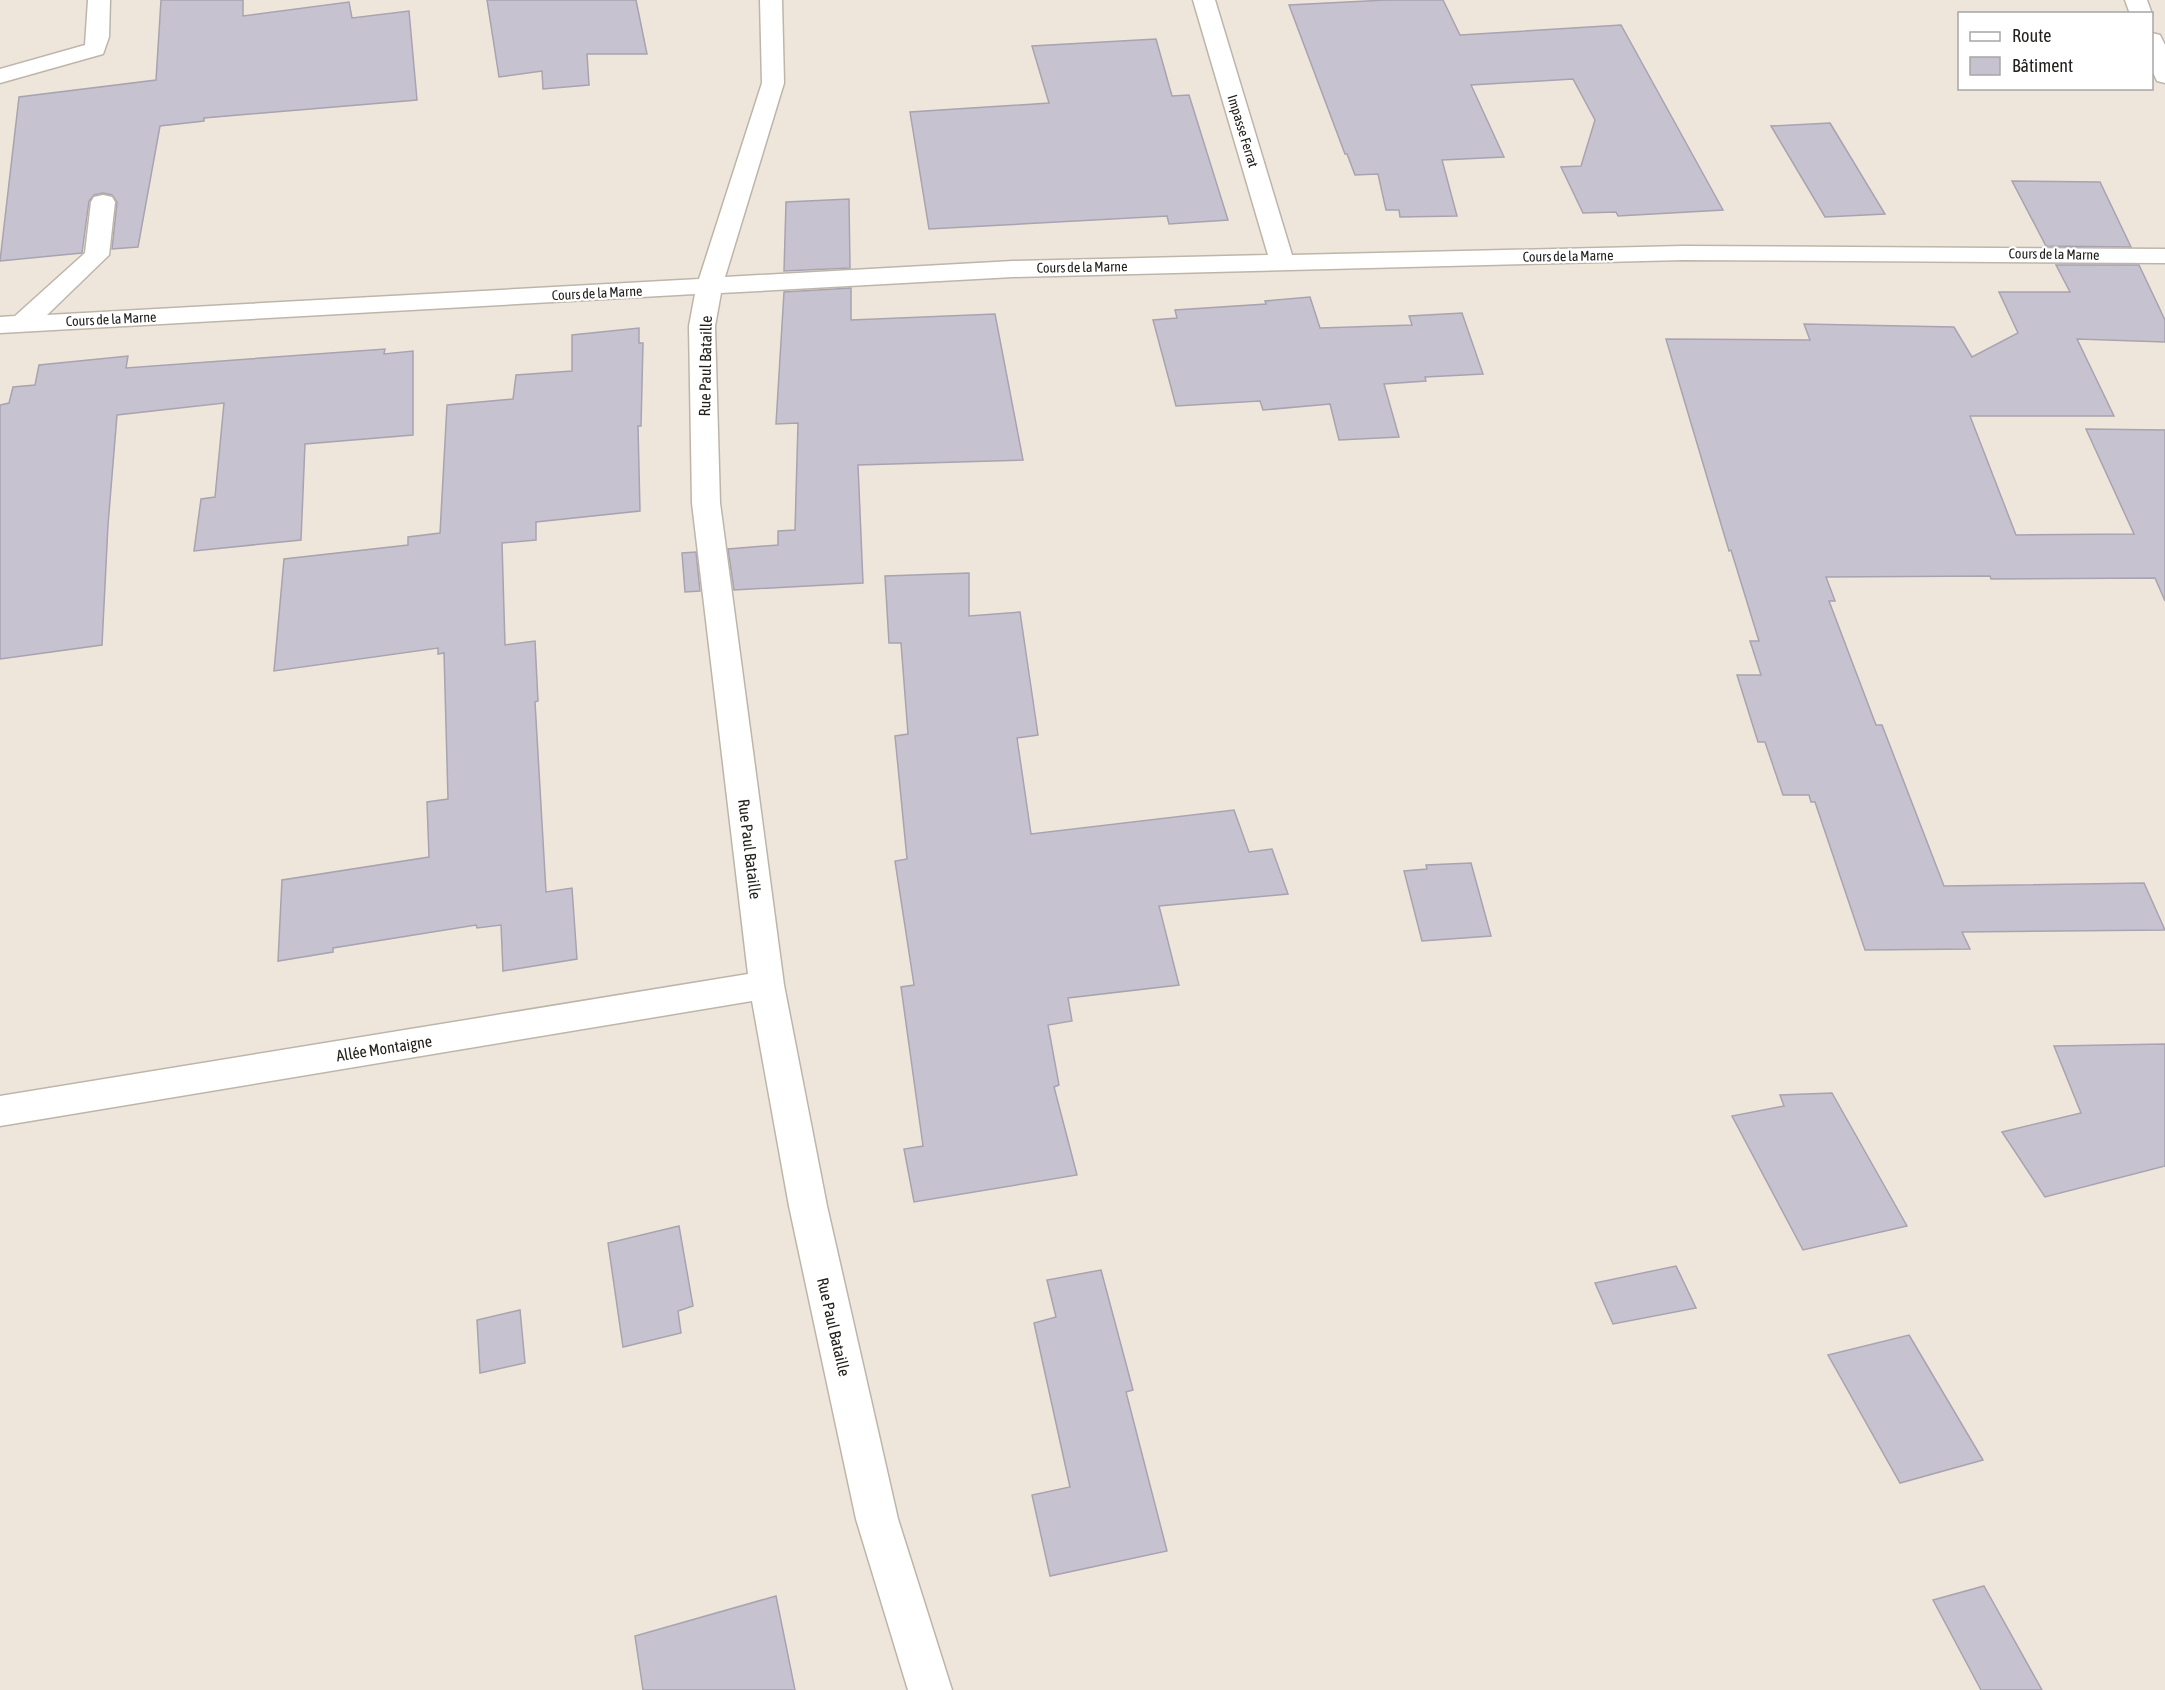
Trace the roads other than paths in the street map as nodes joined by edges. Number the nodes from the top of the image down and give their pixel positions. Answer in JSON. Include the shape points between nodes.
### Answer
{"nodes":[{"id":1,"x":99,"y":0,"type":"edge"},
{"id":2,"x":771,"y":0,"type":"edge"},
{"id":3,"x":1204,"y":0,"type":"edge"},
{"id":4,"x":2153,"y":45,"type":"edge"},
{"id":5,"x":0,"y":76,"type":"edge"},
{"id":6,"x":2165,"y":76,"type":"edge"},
{"id":7,"x":103,"y":202,"type":"dead end"},
{"id":8,"x":2165,"y":256,"type":"edge"},
{"id":9,"x":1282,"y":262,"type":"junction"},
{"id":10,"x":709,"y":287,"type":"junction"},
{"id":11,"x":11,"y":325,"type":"edge"},
{"id":12,"x":767,"y":985,"type":"junction"},
{"id":13,"x":0,"y":1111,"type":"edge"},
{"id":14,"x":930,"y":1690,"type":"edge"}],
"edges":[{"from":1,"to":5,"type":"street","via":[[95,50]]},
{"from":2,"to":10,"type":"street","name":"Rue Paul Bataille","via":[[773,83]]},
{"from":3,"to":9,"type":"street","name":"Impasse Ferrat"},
{"from":4,"to":6,"type":"street"},
{"from":7,"to":11,"type":"street","via":[[97,255]]},
{"from":8,"to":9,"type":"street","name":"Cours de la Marne","via":[[1683,253]]},
{"from":9,"to":10,"type":"street","name":"Cours de la Marne","via":[[1013,269]]},
{"from":10,"to":11,"type":"street","name":"Cours de la Marne"},
{"from":10,"to":12,"type":"street","name":"Rue Paul Bataille","via":[[702,326],[706,503]]},
{"from":12,"to":13,"type":"street","name":"Allée Montaigne"},
{"from":12,"to":14,"type":"street","name":"Rue Paul Bataille","via":[[808,1206],[877,1519]]}]}
